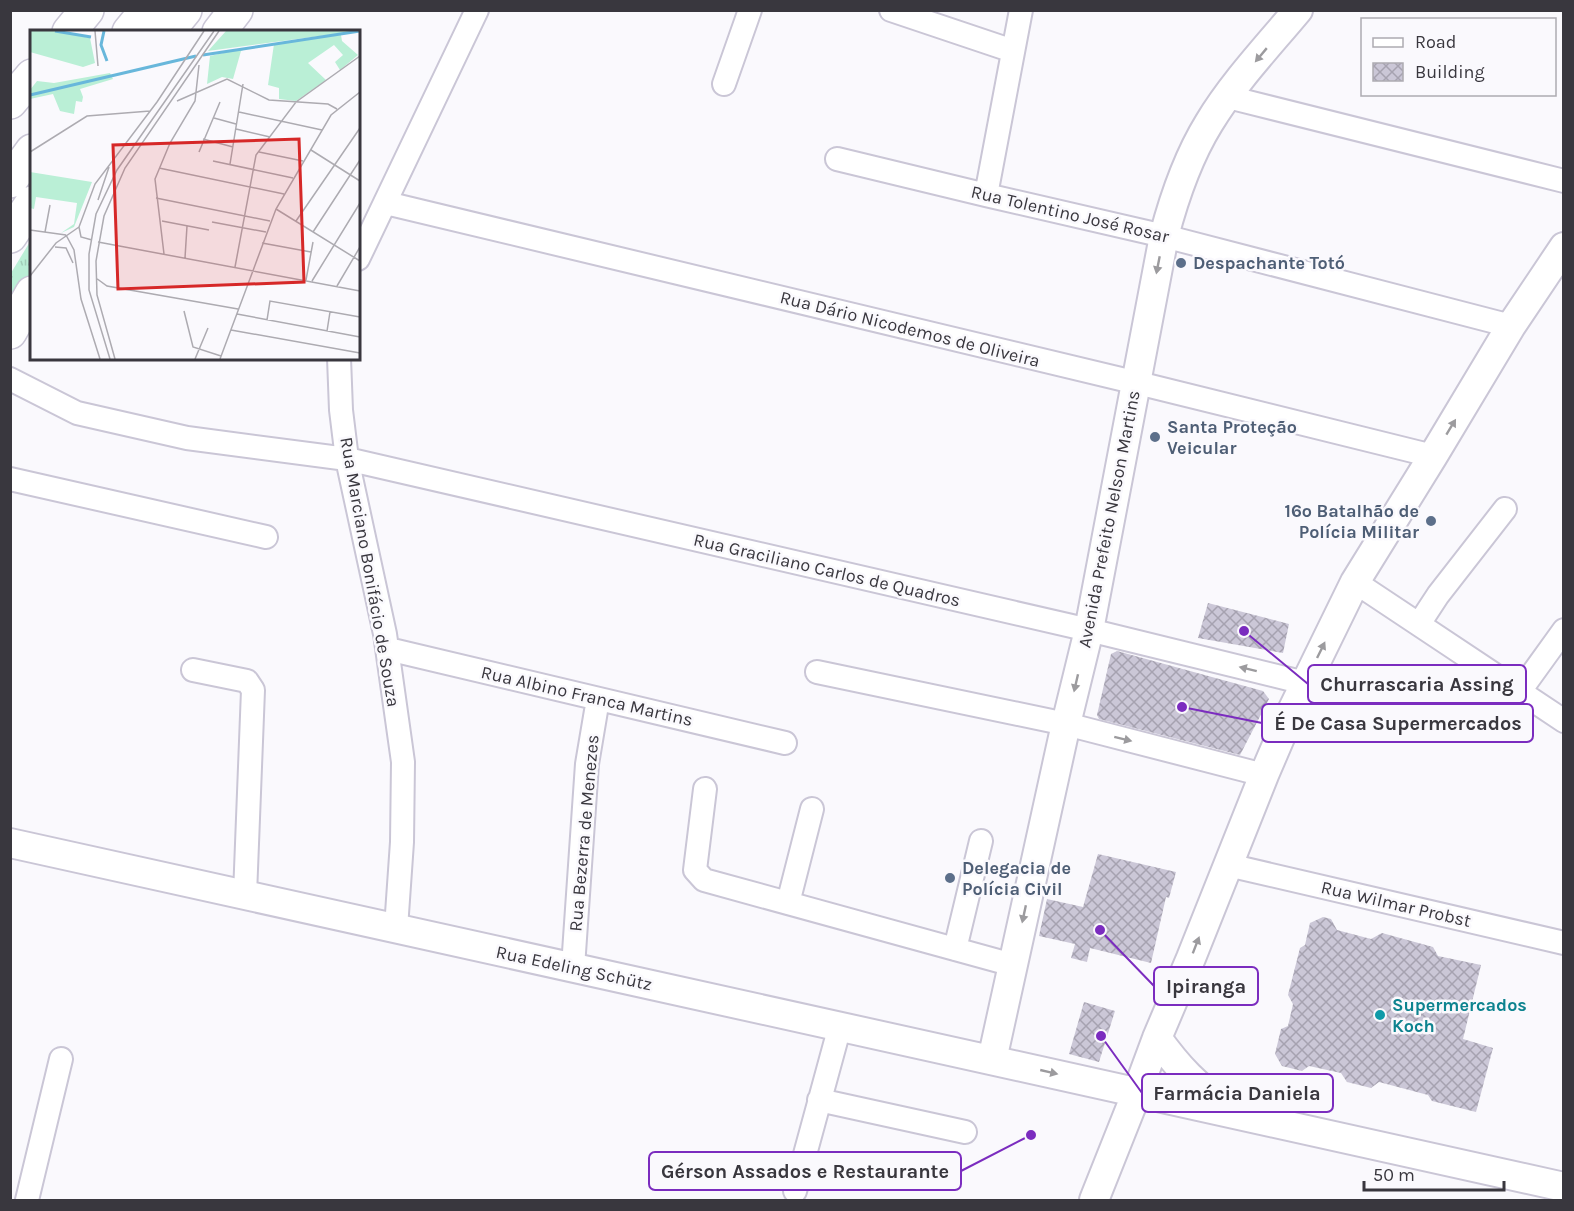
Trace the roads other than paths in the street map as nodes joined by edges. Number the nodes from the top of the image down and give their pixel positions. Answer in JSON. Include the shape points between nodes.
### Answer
{"nodes":[{"id":1,"x":87,"y":10,"type":"edge"},
{"id":2,"x":147,"y":10,"type":"edge"},
{"id":3,"x":185,"y":10,"type":"edge"},
{"id":4,"x":236,"y":10,"type":"edge"},
{"id":5,"x":477,"y":10,"type":"edge"},
{"id":6,"x":750,"y":10,"type":"edge"},
{"id":7,"x":891,"y":10,"type":"edge"},
{"id":8,"x":1021,"y":10,"type":"edge"},
{"id":9,"x":1298,"y":10,"type":"edge"},
{"id":10,"x":71,"y":30,"type":"edge"},
{"id":11,"x":131,"y":30,"type":"edge"},
{"id":12,"x":169,"y":30,"type":"edge"},
{"id":13,"x":221,"y":30,"type":"edge"},
{"id":14,"x":1013,"y":51,"type":"junction"},
{"id":15,"x":30,"y":78,"type":"edge"},
{"id":16,"x":724,"y":84,"type":"dead end"},
{"id":17,"x":1228,"y":97,"type":"junction"},
{"id":18,"x":10,"y":102,"type":"edge"},
{"id":19,"x":837,"y":159,"type":"dead end"},
{"id":20,"x":30,"y":168,"type":"edge"},
{"id":21,"x":1563,"y":181,"type":"edge"},
{"id":22,"x":987,"y":195,"type":"junction"},
{"id":23,"x":26,"y":199,"type":"edge"},
{"id":24,"x":386,"y":203,"type":"junction"},
{"id":25,"x":10,"y":236,"type":"edge"},
{"id":26,"x":1164,"y":236,"type":"junction"},
{"id":27,"x":1563,"y":247,"type":"edge"},
{"id":28,"x":360,"y":250,"type":"edge"},
{"id":29,"x":30,"y":297,"type":"edge"},
{"id":30,"x":1511,"y":326,"type":"junction"},
{"id":31,"x":10,"y":332,"type":"edge"},
{"id":32,"x":339,"y":360,"type":"edge"},
{"id":33,"x":10,"y":379,"type":"edge"},
{"id":34,"x":1135,"y":383,"type":"junction"},
{"id":35,"x":1433,"y":456,"type":"junction"},
{"id":36,"x":347,"y":459,"type":"junction"},
{"id":37,"x":10,"y":479,"type":"edge"},
{"id":38,"x":1505,"y":509,"type":"dead end"},
{"id":39,"x":266,"y":537,"type":"dead end"},
{"id":40,"x":1355,"y":582,"type":"junction"},
{"id":41,"x":1419,"y":624,"type":"junction"},
{"id":42,"x":1089,"y":630,"type":"junction"},
{"id":43,"x":1563,"y":630,"type":"edge"},
{"id":44,"x":388,"y":649,"type":"junction"},
{"id":45,"x":193,"y":670,"type":"dead end"},
{"id":46,"x":817,"y":672,"type":"dead end"},
{"id":47,"x":1305,"y":683,"type":"junction"},
{"id":48,"x":1520,"y":691,"type":"junction"},
{"id":49,"x":598,"y":699,"type":"junction"},
{"id":50,"x":1563,"y":721,"type":"edge"},
{"id":51,"x":1066,"y":724,"type":"junction"},
{"id":52,"x":785,"y":743,"type":"dead end"},
{"id":53,"x":1264,"y":775,"type":"junction"},
{"id":54,"x":705,"y":789,"type":"dead end"},
{"id":55,"x":812,"y":809,"type":"dead end"},
{"id":56,"x":981,"y":841,"type":"dead end"},
{"id":57,"x":10,"y":843,"type":"edge"},
{"id":58,"x":1228,"y":865,"type":"junction"},
{"id":59,"x":245,"y":895,"type":"junction"},
{"id":60,"x":788,"y":903,"type":"junction"},
{"id":61,"x":396,"y":928,"type":"junction"},
{"id":62,"x":1563,"y":943,"type":"edge"},
{"id":63,"x":956,"y":949,"type":"junction"},
{"id":64,"x":1013,"y":965,"type":"junction"},
{"id":65,"x":573,"y":968,"type":"junction"},
{"id":66,"x":840,"y":1026,"type":"junction"},
{"id":67,"x":1157,"y":1038,"type":"junction"},
{"id":68,"x":61,"y":1059,"type":"dead end"},
{"id":69,"x":992,"y":1060,"type":"junction"},
{"id":70,"x":1137,"y":1092,"type":"junction"},
{"id":71,"x":819,"y":1100,"type":"junction"},
{"id":72,"x":1239,"y":1116,"type":"junction"},
{"id":73,"x":965,"y":1132,"type":"dead end"},
{"id":74,"x":1563,"y":1187,"type":"edge"},
{"id":75,"x":795,"y":1191,"type":"dead end"},
{"id":76,"x":27,"y":1200,"type":"edge"},
{"id":77,"x":1094,"y":1200,"type":"edge"}],
"edges":[{"from":1,"to":10,"type":"highway"},
{"from":2,"to":11,"type":"highway"},
{"from":3,"to":12,"type":"highway"},
{"from":4,"to":13,"type":"highway"},
{"from":5,"to":24,"type":"street"},
{"from":6,"to":16,"type":"street"},
{"from":7,"to":14,"type":"street"},
{"from":8,"to":14,"type":"street"},
{"from":9,"to":17,"type":"main road","name":"Avenida Prefeito Nelson Martins","one_way":true},
{"from":14,"to":22,"type":"street"},
{"from":15,"to":18,"type":"highway"},
{"from":17,"to":21,"type":"street"},
{"from":17,"to":26,"type":"main road","name":"Avenida Prefeito Nelson Martins","via":[[1191,158]]},
{"from":19,"to":22,"type":"street","name":"Rua Tolentino José Rosar"},
{"from":20,"to":23,"type":"highway"},
{"from":22,"to":26,"type":"street","name":"Rua Tolentino José Rosar"},
{"from":23,"to":25,"type":"highway"},
{"from":24,"to":28,"type":"street"},
{"from":24,"to":34,"type":"street","name":"Rua Dário Nicodemos de Oliveira"},
{"from":26,"to":30,"type":"street","name":"Rua Tolentino José Rosar"},
{"from":26,"to":34,"type":"main road","name":"Avenida Prefeito Nelson Martins","one_way":true},
{"from":27,"to":30,"type":"main road"},
{"from":29,"to":31,"type":"highway"},
{"from":35,"to":30,"type":"main road","one_way":true},
{"from":32,"to":36,"type":"street","name":"Rua Marciano Bonifácio de Souza"},
{"from":33,"to":36,"type":"street","name":"Rua Graciliano Carlos de Quadros","via":[[77,413],[187,438]]},
{"from":34,"to":35,"type":"street","name":"Rua Dário Nicodemos de Oliveira"},
{"from":34,"to":42,"type":"main road","name":"Avenida Prefeito Nelson Martins"},
{"from":35,"to":40,"type":"main road"},
{"from":36,"to":42,"type":"street","name":"Rua Graciliano Carlos de Quadros"},
{"from":36,"to":44,"type":"street","name":"Rua Marciano Bonifácio de Souza"},
{"from":37,"to":39,"type":"street"},
{"from":38,"to":41,"type":"street"},
{"from":40,"to":41,"type":"street"},
{"from":47,"to":40,"type":"main road","one_way":true},
{"from":41,"to":48,"type":"street"},
{"from":47,"to":42,"type":"street","name":"Rua Graciliano Carlos de Quadros","one_way":true},
{"from":42,"to":51,"type":"main road","name":"Avenida Prefeito Nelson Martins","one_way":true},
{"from":43,"to":48,"type":"street"},
{"from":44,"to":49,"type":"street","name":"Rua Albino Franca Martins"},
{"from":44,"to":61,"type":"street","name":"Rua Marciano Bonifácio de Souza","via":[[403,762]]},
{"from":45,"to":59,"type":"street","via":[[247,681],[253,690]]},
{"from":46,"to":51,"type":"street"},
{"from":47,"to":53,"type":"main road"},
{"from":48,"to":50,"type":"street"},
{"from":49,"to":52,"type":"street","name":"Rua Albino Franca Martins"},
{"from":49,"to":65,"type":"street","name":"Rua Bezerra de Menezes","via":[[587,764]]},
{"from":51,"to":53,"type":"street","one_way":true},
{"from":51,"to":64,"type":"main road","name":"Avenida Prefeito Nelson Martins","one_way":true},
{"from":53,"to":58,"type":"main road"},
{"from":54,"to":60,"type":"street","via":[[695,870],[704,880]]},
{"from":55,"to":60,"type":"street"},
{"from":56,"to":63,"type":"street"},
{"from":57,"to":59,"type":"main road","name":"Rua Edeling Schütz"},
{"from":58,"to":62,"type":"street","name":"Rua Wilmar Probst"},
{"from":67,"to":58,"type":"main road","one_way":true},
{"from":59,"to":61,"type":"main road","name":"Rua Edeling Schütz"},
{"from":60,"to":63,"type":"street"},
{"from":61,"to":65,"type":"main road","name":"Rua Edeling Schütz"},
{"from":63,"to":64,"type":"street"},
{"from":64,"to":69,"type":"main road","name":"Avenida Prefeito Nelson Martins"},
{"from":65,"to":66,"type":"main road","name":"Rua Edeling Schütz"},
{"from":66,"to":69,"type":"main road","name":"Rua Edeling Schütz"},
{"from":66,"to":71,"type":"street"},
{"from":67,"to":70,"type":"main road"},
{"from":67,"to":72,"type":"main road","via":[[1194,1083]]},
{"from":68,"to":76,"type":"street"},
{"from":69,"to":70,"type":"main road","name":"Rua Edeling Schütz","one_way":true},
{"from":70,"to":72,"type":"main road","name":"Rua Edeling Schütz"},
{"from":70,"to":77,"type":"main road"},
{"from":71,"to":73,"type":"street"},
{"from":71,"to":75,"type":"street"},
{"from":72,"to":74,"type":"main road","name":"Rua Edeling Schütz"}]}
